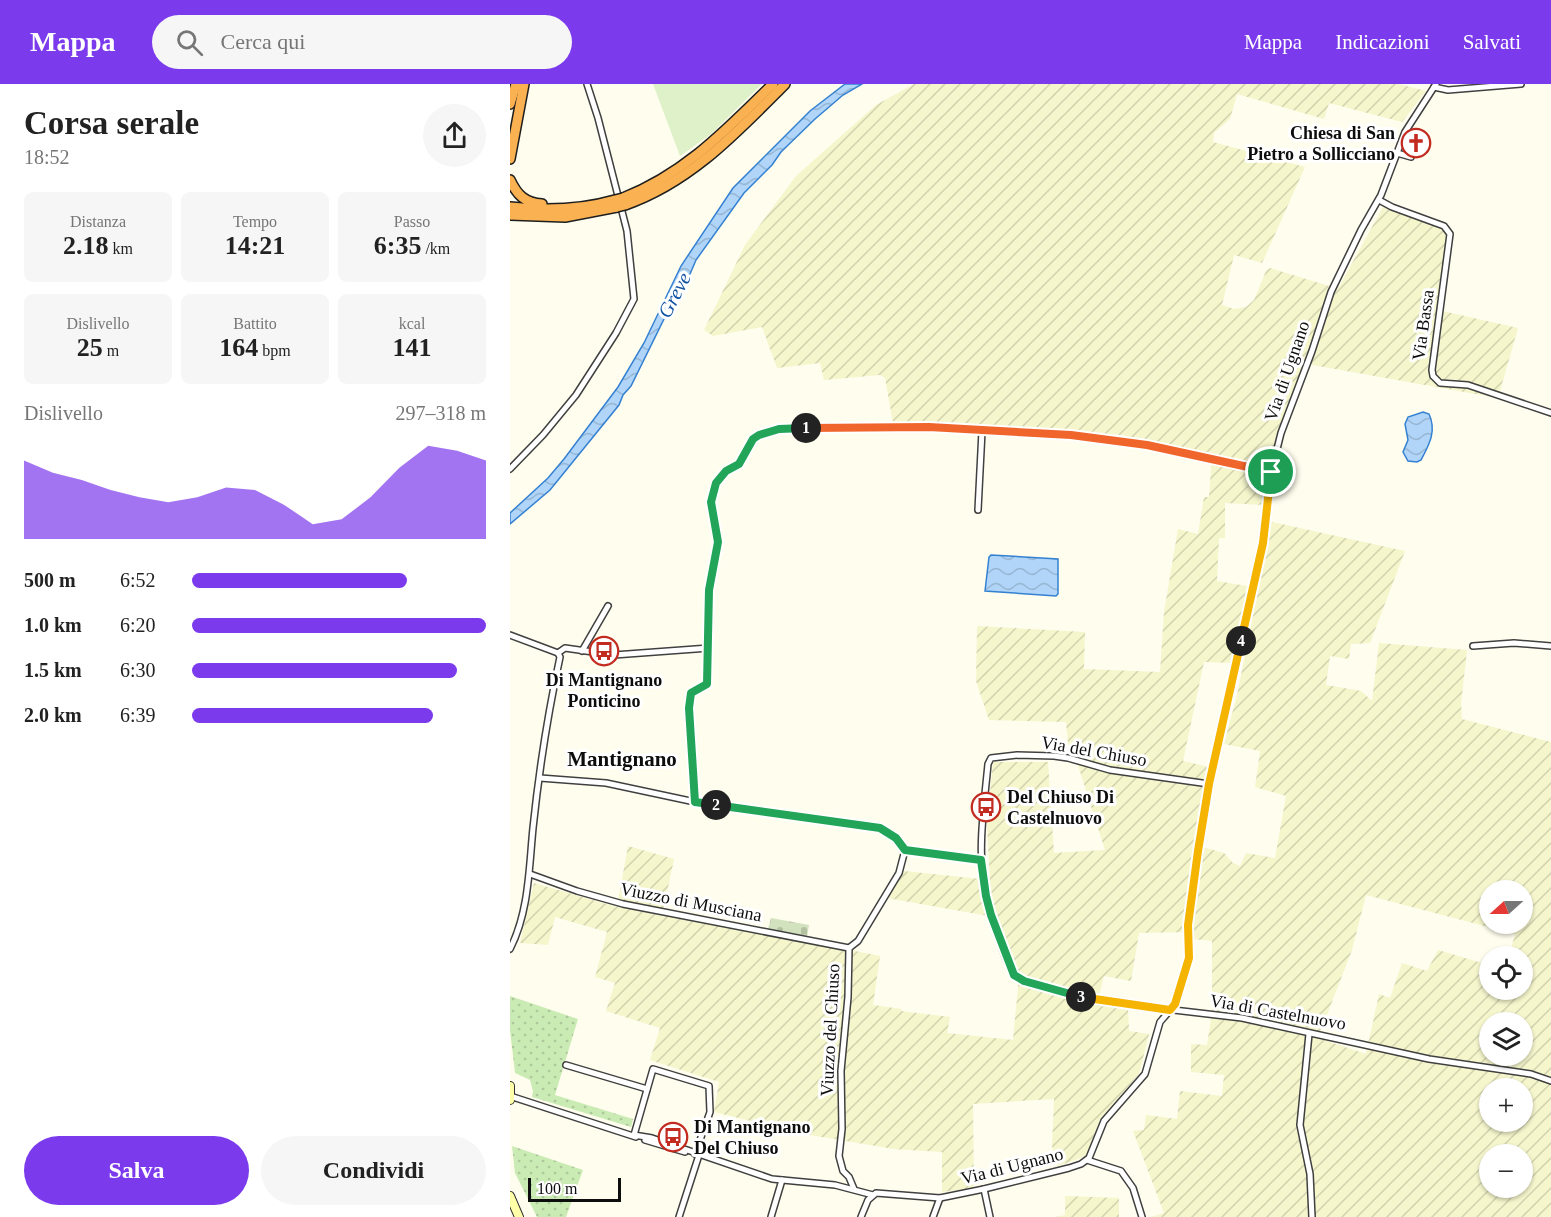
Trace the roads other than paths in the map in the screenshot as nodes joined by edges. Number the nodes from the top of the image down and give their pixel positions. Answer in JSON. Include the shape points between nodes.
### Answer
{"nodes":[{"id":1,"x":516,"y":84,"type":"edge"},
{"id":2,"x":524,"y":84,"type":"edge"},
{"id":3,"x":587,"y":84,"type":"edge"},
{"id":4,"x":774,"y":84,"type":"edge"},
{"id":5,"x":784,"y":84,"type":"edge"},
{"id":6,"x":1521,"y":84,"type":"edge"},
{"id":7,"x":1435,"y":86,"type":"edge"},
{"id":8,"x":510,"y":104,"type":"edge"},
{"id":9,"x":1397,"y":153,"type":"junction"},
{"id":10,"x":1411,"y":157,"type":"dead end"},
{"id":11,"x":510,"y":159,"type":"edge"},
{"id":12,"x":510,"y":180,"type":"edge"},
{"id":13,"x":620,"y":200,"type":"junction"},
{"id":14,"x":1379,"y":200,"type":"junction"},
{"id":15,"x":510,"y":207,"type":"edge"},
{"id":16,"x":577,"y":208,"type":"junction"},
{"id":17,"x":510,"y":214,"type":"edge"},
{"id":18,"x":1551,"y":412,"type":"edge"},
{"id":19,"x":982,"y":431,"type":"junction"},
{"id":20,"x":510,"y":469,"type":"edge"},
{"id":21,"x":1271,"y":472,"type":"junction"},
{"id":22,"x":978,"y":510,"type":"dead end"},
{"id":23,"x":608,"y":606,"type":"dead end"},
{"id":24,"x":510,"y":635,"type":"edge"},
{"id":25,"x":1473,"y":646,"type":"dead end"},
{"id":26,"x":1551,"y":646,"type":"edge"},
{"id":27,"x":709,"y":648,"type":"junction"},
{"id":28,"x":582,"y":651,"type":"junction"},
{"id":29,"x":558,"y":653,"type":"junction"},
{"id":30,"x":540,"y":778,"type":"junction"},
{"id":31,"x":1209,"y":784,"type":"junction"},
{"id":32,"x":695,"y":802,"type":"junction"},
{"id":33,"x":905,"y":850,"type":"junction"},
{"id":34,"x":981,"y":860,"type":"junction"},
{"id":35,"x":530,"y":873,"type":"junction"},
{"id":36,"x":849,"y":948,"type":"junction"},
{"id":37,"x":510,"y":949,"type":"edge"},
{"id":38,"x":1170,"y":1010,"type":"junction"},
{"id":39,"x":1309,"y":1034,"type":"junction"},
{"id":40,"x":566,"y":1065,"type":"dead end"},
{"id":41,"x":1551,"y":1081,"type":"edge"},
{"id":42,"x":510,"y":1086,"type":"edge"},
{"id":43,"x":647,"y":1089,"type":"junction"},
{"id":44,"x":510,"y":1098,"type":"edge"},
{"id":45,"x":634,"y":1136,"type":"junction"},
{"id":46,"x":697,"y":1155,"type":"junction"},
{"id":47,"x":1087,"y":1160,"type":"junction"},
{"id":48,"x":782,"y":1180,"type":"junction"},
{"id":49,"x":854,"y":1189,"type":"junction"},
{"id":50,"x":984,"y":1189,"type":"junction"},
{"id":51,"x":873,"y":1195,"type":"junction"},
{"id":52,"x":510,"y":1196,"type":"edge"},
{"id":53,"x":940,"y":1198,"type":"junction"},
{"id":54,"x":519,"y":1217,"type":"edge"},
{"id":55,"x":679,"y":1217,"type":"edge"},
{"id":56,"x":771,"y":1217,"type":"edge"},
{"id":57,"x":861,"y":1217,"type":"edge"},
{"id":58,"x":933,"y":1217,"type":"edge"},
{"id":59,"x":990,"y":1217,"type":"edge"},
{"id":60,"x":1142,"y":1217,"type":"edge"},
{"id":61,"x":1312,"y":1217,"type":"edge"}],
"edges":[{"from":1,"to":8,"type":"highway"},
{"from":2,"to":11,"type":"highway"},
{"from":3,"to":13,"type":"street"},
{"from":4,"to":13,"type":"highway","via":[[687,164]]},
{"from":5,"to":13,"type":"highway","via":[[688,174],[652,194]]},
{"from":6,"to":7,"type":"street","via":[[1448,90]]},
{"from":7,"to":9,"type":"street","name":"Via di Ugnano","via":[[1408,126]]},
{"from":9,"to":10,"type":"street"},
{"from":9,"to":14,"type":"street","name":"Via di Ugnano"},
{"from":12,"to":16,"type":"highway","via":[[518,194],[531,203]]},
{"from":13,"to":16,"type":"highway"},
{"from":13,"to":17,"type":"highway","via":[[565,217]]},
{"from":13,"to":20,"type":"street","via":[[634,302],[576,395]]},
{"from":14,"to":18,"type":"street","name":"Via Bassa","via":[[1444,226],[1450,234],[1432,370],[1436,380],[1476,388]]},
{"from":14,"to":21,"type":"street","name":"Via di Ugnano","via":[[1325,306]]},
{"from":15,"to":16,"type":"highway"},
{"from":19,"to":21,"type":"street","via":[[1121,440]]},
{"from":19,"to":22,"type":"street"},
{"from":19,"to":27,"type":"street","via":[[929,427],[800,428],[768,431],[753,439],[739,464],[721,476],[712,493],[718,542],[709,590]]},
{"from":21,"to":31,"type":"street","name":"Via di Ugnano","via":[[1262,547]]},
{"from":23,"to":28,"type":"street"},
{"from":24,"to":29,"type":"street"},
{"from":25,"to":26,"type":"street"},
{"from":27,"to":28,"type":"street","via":[[622,655]]},
{"from":27,"to":32,"type":"street","via":[[707,684],[693,691],[689,698]]},
{"from":28,"to":29,"type":"street","via":[[565,648]]},
{"from":29,"to":30,"type":"street"},
{"from":30,"to":32,"type":"street","via":[[606,783]]},
{"from":30,"to":35,"type":"street"},
{"from":31,"to":34,"type":"street","name":"Via del Chiuso","via":[[1110,770],[1054,756],[991,758]]},
{"from":31,"to":38,"type":"street","name":"Via di Ugnano","via":[[1188,925],[1189,958]]},
{"from":32,"to":33,"type":"street","via":[[880,828],[896,838]]},
{"from":33,"to":34,"type":"street"},
{"from":33,"to":36,"type":"street","name":"Viuzzo del Chiuso","via":[[899,873],[858,941]]},
{"from":34,"to":38,"type":"street","name":"Via di Castelnuovo","via":[[991,915],[1014,975],[1097,1001]]},
{"from":35,"to":36,"type":"street","name":"Viuzzo di Musciana","via":[[623,904]]},
{"from":35,"to":37,"type":"street"},
{"from":36,"to":49,"type":"street","name":"Viuzzo del Chiuso","via":[[839,1156]]},
{"from":38,"to":39,"type":"street","name":"Via di Castelnuovo","via":[[1242,1018]]},
{"from":38,"to":47,"type":"street","name":"Via di Ugnano","via":[[1158,1025],[1145,1074],[1104,1121]]},
{"from":39,"to":41,"type":"street","name":"Via di Castelnuovo","via":[[1473,1067],[1531,1074]]},
{"from":39,"to":61,"type":"street","via":[[1300,1125],[1310,1174]]},
{"from":40,"to":43,"type":"street"},
{"from":42,"to":44,"type":"street"},
{"from":43,"to":45,"type":"street"},
{"from":43,"to":46,"type":"street","via":[[653,1069],[709,1086],[710,1112]]},
{"from":44,"to":45,"type":"street","name":"Via di Ugnano"},
{"from":45,"to":46,"type":"street","name":"Via di Ugnano","via":[[652,1138]]},
{"from":46,"to":48,"type":"street","name":"Via di Ugnano"},
{"from":46,"to":55,"type":"street"},
{"from":47,"to":50,"type":"street","name":"Via di Ugnano"},
{"from":47,"to":60,"type":"street","via":[[1121,1171],[1133,1188]]},
{"from":48,"to":49,"type":"street","name":"Via di Ugnano"},
{"from":48,"to":56,"type":"street"},
{"from":49,"to":51,"type":"street","name":"Via di Ugnano"},
{"from":50,"to":53,"type":"street","name":"Via di Ugnano"},
{"from":50,"to":59,"type":"street"},
{"from":51,"to":53,"type":"street","name":"Via di Ugnano"},
{"from":51,"to":57,"type":"street"},
{"from":52,"to":54,"type":"street"},
{"from":53,"to":58,"type":"street"}]}
